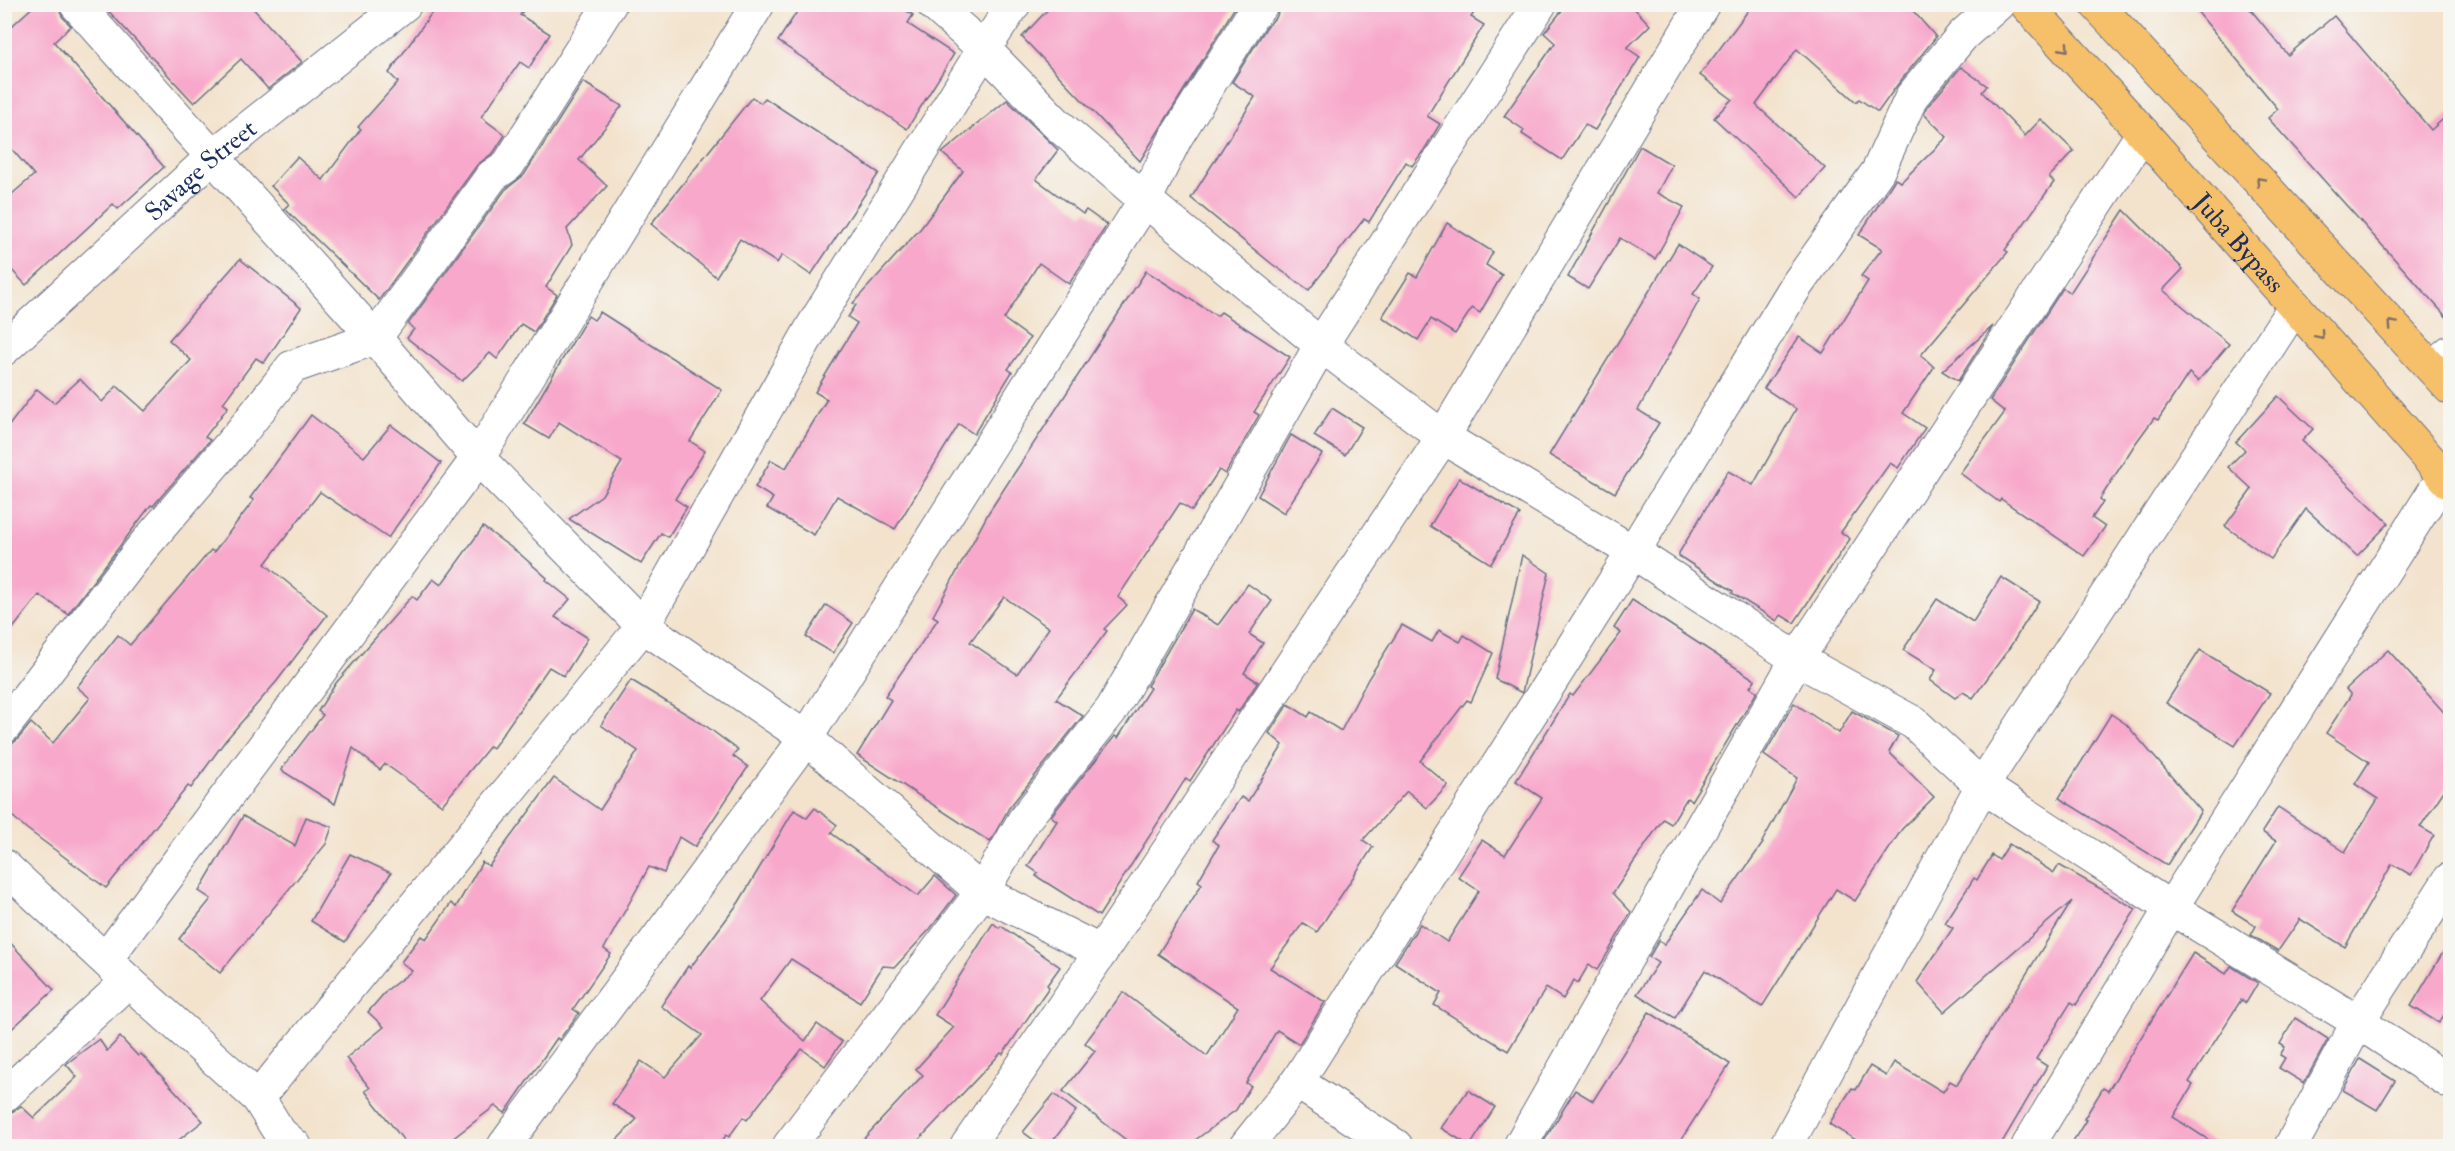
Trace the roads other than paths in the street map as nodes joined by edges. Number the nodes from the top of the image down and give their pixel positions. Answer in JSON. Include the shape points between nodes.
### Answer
{"nodes":[{"id":1,"x":76,"y":4,"type":"edge"},
{"id":2,"x":405,"y":4,"type":"edge"},
{"id":3,"x":610,"y":4,"type":"edge"},
{"id":4,"x":758,"y":4,"type":"edge"},
{"id":5,"x":933,"y":4,"type":"edge"},
{"id":6,"x":1014,"y":4,"type":"edge"},
{"id":7,"x":1262,"y":4,"type":"edge"},
{"id":8,"x":1540,"y":4,"type":"edge"},
{"id":9,"x":1703,"y":4,"type":"edge"},
{"id":10,"x":1998,"y":4,"type":"edge"},
{"id":11,"x":2026,"y":4,"type":"edge"},
{"id":12,"x":2096,"y":4,"type":"edge"},
{"id":13,"x":984,"y":49,"type":"junction"},
{"id":14,"x":2143,"y":133,"type":"junction"},
{"id":15,"x":212,"y":157,"type":"junction"},
{"id":16,"x":1146,"y":200,"type":"junction"},
{"id":17,"x":2295,"y":306,"type":"junction"},
{"id":18,"x":375,"y":338,"type":"junction"},
{"id":19,"x":1321,"y":345,"type":"junction"},
{"id":20,"x":4,"y":349,"type":"edge"},
{"id":21,"x":2444,"y":369,"type":"edge"},
{"id":22,"x":1443,"y":437,"type":"junction"},
{"id":23,"x":478,"y":458,"type":"junction"},
{"id":24,"x":2447,"y":480,"type":"edge"},
{"id":25,"x":1633,"y":552,"type":"junction"},
{"id":26,"x":643,"y":626,"type":"junction"},
{"id":27,"x":1797,"y":659,"type":"junction"},
{"id":28,"x":4,"y":727,"type":"edge"},
{"id":29,"x":806,"y":738,"type":"junction"},
{"id":30,"x":1982,"y":786,"type":"junction"},
{"id":31,"x":4,"y":866,"type":"edge"},
{"id":32,"x":2451,"y":879,"type":"edge"},
{"id":33,"x":982,"y":892,"type":"junction"},
{"id":34,"x":2171,"y":908,"type":"junction"},
{"id":35,"x":1101,"y":952,"type":"junction"},
{"id":36,"x":117,"y":970,"type":"junction"},
{"id":37,"x":2358,"y":1022,"type":"junction"},
{"id":38,"x":1297,"y":1082,"type":"junction"},
{"id":39,"x":2451,"y":1082,"type":"edge"},
{"id":40,"x":4,"y":1096,"type":"edge"},
{"id":41,"x":258,"y":1098,"type":"junction"},
{"id":42,"x":280,"y":1142,"type":"edge"},
{"id":43,"x":504,"y":1146,"type":"edge"},
{"id":44,"x":789,"y":1146,"type":"edge"},
{"id":45,"x":967,"y":1146,"type":"edge"},
{"id":46,"x":1246,"y":1146,"type":"edge"},
{"id":47,"x":1396,"y":1146,"type":"edge"},
{"id":48,"x":1520,"y":1146,"type":"edge"},
{"id":49,"x":1786,"y":1146,"type":"edge"},
{"id":50,"x":2028,"y":1146,"type":"edge"},
{"id":51,"x":2291,"y":1146,"type":"edge"}],
"edges":[{"from":1,"to":15,"type":"street"},
{"from":2,"to":15,"type":"street","name":"Savage Street"},
{"from":3,"to":18,"type":"street","via":[[508,165],[492,176]]},
{"from":4,"to":23,"type":"street"},
{"from":5,"to":13,"type":"street"},
{"from":6,"to":13,"type":"street"},
{"from":7,"to":16,"type":"street","via":[[1176,137]]},
{"from":8,"to":19,"type":"street"},
{"from":9,"to":22,"type":"street"},
{"from":10,"to":25,"type":"street","via":[[1962,35],[1912,96],[1878,171],[1796,286]]},
{"from":11,"to":14,"type":"main road","name":"Juba Bypass","one_way":true},
{"from":21,"to":12,"type":"main road","one_way":true},
{"from":13,"to":16,"type":"street","via":[[1057,124]]},
{"from":13,"to":26,"type":"street","via":[[813,326]]},
{"from":14,"to":17,"type":"main road","name":"Juba Bypass"},
{"from":14,"to":27,"type":"street"},
{"from":15,"to":18,"type":"street"},
{"from":15,"to":20,"type":"street","name":"Savage Street"},
{"from":16,"to":19,"type":"street"},
{"from":16,"to":29,"type":"street"},
{"from":17,"to":24,"type":"main road","name":"Juba Bypass","one_way":true},
{"from":17,"to":30,"type":"street"},
{"from":18,"to":23,"type":"street"},
{"from":18,"to":28,"type":"street","via":[[292,367],[142,548]]},
{"from":19,"to":22,"type":"street"},
{"from":19,"to":33,"type":"street","via":[[1112,709],[1024,820]]},
{"from":22,"to":25,"type":"street"},
{"from":22,"to":35,"type":"street"},
{"from":23,"to":26,"type":"street"},
{"from":23,"to":36,"type":"street"},
{"from":24,"to":34,"type":"street"},
{"from":25,"to":27,"type":"street"},
{"from":25,"to":38,"type":"street"},
{"from":26,"to":29,"type":"street"},
{"from":26,"to":41,"type":"street"},
{"from":27,"to":30,"type":"street","via":[[1914,723]]},
{"from":27,"to":48,"type":"street"},
{"from":29,"to":33,"type":"street"},
{"from":29,"to":43,"type":"street"},
{"from":30,"to":34,"type":"street"},
{"from":30,"to":49,"type":"street"},
{"from":31,"to":36,"type":"street"},
{"from":32,"to":37,"type":"street"},
{"from":33,"to":35,"type":"street"},
{"from":33,"to":44,"type":"street"},
{"from":34,"to":37,"type":"street"},
{"from":34,"to":50,"type":"street"},
{"from":35,"to":45,"type":"street"},
{"from":36,"to":40,"type":"street"},
{"from":36,"to":41,"type":"street"},
{"from":37,"to":39,"type":"street"},
{"from":37,"to":51,"type":"street"},
{"from":38,"to":46,"type":"street"},
{"from":38,"to":47,"type":"street"},
{"from":41,"to":42,"type":"street"}]}
